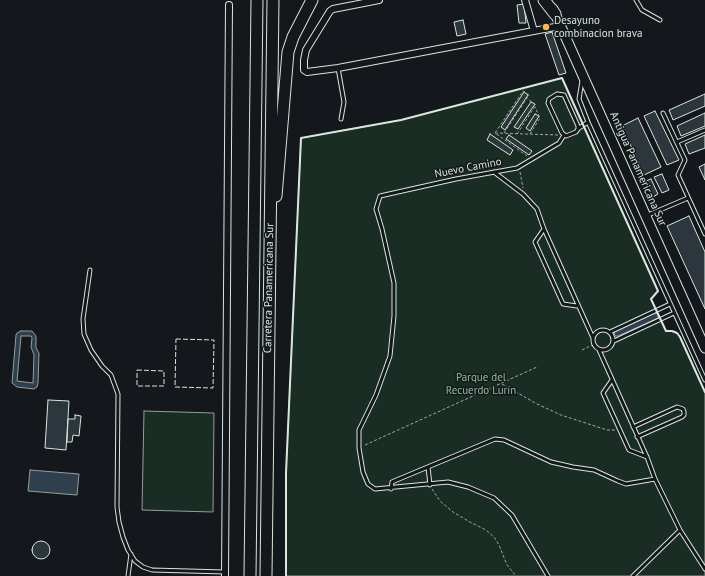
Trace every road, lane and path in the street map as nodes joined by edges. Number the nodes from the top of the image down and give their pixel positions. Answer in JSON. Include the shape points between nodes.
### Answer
{"nodes":[{"id":1,"x":257,"y":0,"type":"edge"},
{"id":2,"x":273,"y":0,"type":"edge"},
{"id":3,"x":312,"y":0,"type":"edge"},
{"id":4,"x":379,"y":0,"type":"edge"},
{"id":5,"x":525,"y":0,"type":"edge"},
{"id":6,"x":544,"y":0,"type":"edge"},
{"id":7,"x":549,"y":0,"type":"edge"},
{"id":8,"x":636,"y":0,"type":"edge"},
{"id":9,"x":229,"y":2,"type":"edge"},
{"id":10,"x":555,"y":14,"type":"junction"},
{"id":11,"x":660,"y":20,"type":"dead end"},
{"id":12,"x":560,"y":26,"type":"junction"},
{"id":13,"x":534,"y":31,"type":"junction"},
{"id":14,"x":338,"y":68,"type":"junction"},
{"id":15,"x":583,"y":76,"type":"junction"},
{"id":16,"x":527,"y":98,"type":"junction"},
{"id":17,"x":535,"y":107,"type":"junction"},
{"id":18,"x":663,"y":113,"type":"dead end"},
{"id":19,"x":341,"y":119,"type":"dead end"},
{"id":20,"x":588,"y":122,"type":"junction"},
{"id":21,"x":578,"y":129,"type":"junction"},
{"id":22,"x":705,"y":130,"type":"edge"},
{"id":23,"x":495,"y":133,"type":"junction"},
{"id":24,"x":504,"y":134,"type":"junction"},
{"id":25,"x":516,"y":134,"type":"junction"},
{"id":26,"x":530,"y":135,"type":"junction"},
{"id":27,"x":564,"y":135,"type":"junction"},
{"id":28,"x":677,"y":142,"type":"junction"},
{"id":29,"x":531,"y":160,"type":"junction"},
{"id":30,"x":519,"y":167,"type":"junction"},
{"id":31,"x":494,"y":172,"type":"junction"},
{"id":32,"x":523,"y":194,"type":"junction"},
{"id":33,"x":688,"y":198,"type":"junction"},
{"id":34,"x":646,"y":216,"type":"junction"},
{"id":35,"x":544,"y":229,"type":"junction"},
{"id":36,"x":705,"y":234,"type":"edge"},
{"id":37,"x":269,"y":242,"type":"junction"},
{"id":38,"x":90,"y":270,"type":"dead end"},
{"id":39,"x":670,"y":304,"type":"junction"},
{"id":40,"x":577,"y":306,"type":"junction"},
{"id":41,"x":674,"y":313,"type":"junction"},
{"id":42,"x":610,"y":332,"type":"junction"},
{"id":43,"x":593,"y":338,"type":"junction"},
{"id":44,"x":614,"y":341,"type":"junction"},
{"id":45,"x":594,"y":344,"type":"junction"},
{"id":46,"x":705,"y":348,"type":"edge"},
{"id":47,"x":582,"y":350,"type":"dead end"},
{"id":48,"x":599,"y":350,"type":"junction"},
{"id":49,"x":537,"y":367,"type":"dead end"},
{"id":50,"x":612,"y":380,"type":"junction"},
{"id":51,"x":705,"y":380,"type":"edge"},
{"id":52,"x":502,"y":384,"type":"junction"},
{"id":53,"x":633,"y":427,"type":"junction"},
{"id":54,"x":620,"y":430,"type":"junction"},
{"id":55,"x":638,"y":437,"type":"junction"},
{"id":56,"x":359,"y":448,"type":"junction"},
{"id":57,"x":647,"y":457,"type":"junction"},
{"id":58,"x":428,"y":467,"type":"junction"},
{"id":59,"x":655,"y":479,"type":"junction"},
{"id":60,"x":430,"y":485,"type":"junction"},
{"id":61,"x":391,"y":489,"type":"junction"},
{"id":62,"x":680,"y":530,"type":"junction"},
{"id":63,"x":131,"y":554,"type":"junction"},
{"id":64,"x":705,"y":569,"type":"edge"},
{"id":65,"x":225,"y":574,"type":"edge"},
{"id":66,"x":128,"y":576,"type":"edge"},
{"id":67,"x":250,"y":576,"type":"edge"},
{"id":68,"x":266,"y":576,"type":"edge"},
{"id":69,"x":516,"y":576,"type":"edge"},
{"id":70,"x":548,"y":576,"type":"edge"},
{"id":71,"x":633,"y":576,"type":"edge"}],
"edges":[{"from":1,"to":67,"type":"highway","name":"Carretera Panamericana Sur"},
{"from":2,"to":37,"type":"highway","name":"Carretera Panamericana Sur"},
{"from":3,"to":37,"type":"highway","via":[[288,52],[278,181]]},
{"from":4,"to":14,"type":"street","via":[[333,9],[327,14],[306,50],[304,70],[307,72]]},
{"from":5,"to":13,"type":"street"},
{"from":6,"to":10,"type":"highway"},
{"from":7,"to":10,"type":"main road","name":"Antigua Panamericana Sur"},
{"from":8,"to":11,"type":"lane","via":[[642,10]]},
{"from":9,"to":65,"type":"street"},
{"from":10,"to":12,"type":"main road","name":"Antigua Panamericana Sur"},
{"from":12,"to":13,"type":"street"},
{"from":12,"to":15,"type":"main road","name":"Antigua Panamericana Sur"},
{"from":13,"to":14,"type":"street"},
{"from":14,"to":19,"type":"lane","via":[[344,102]]},
{"from":15,"to":20,"type":"lane","via":[[580,99]]},
{"from":15,"to":34,"type":"main road","name":"Antigua Panamericana Sur"},
{"from":16,"to":17,"type":"path","via":[[536,105]]},
{"from":16,"to":23,"type":"path","via":[[529,95],[524,91]]},
{"from":16,"to":24,"type":"path"},
{"from":17,"to":25,"type":"path"},
{"from":17,"to":26,"type":"path","via":[[540,118]]},
{"from":18,"to":28,"type":"lane"},
{"from":20,"to":21,"type":"lane"},
{"from":20,"to":39,"type":"lane"},
{"from":21,"to":27,"type":"lane","via":[[570,135]]},
{"from":21,"to":27,"type":"lane","via":[[564,95],[557,94],[549,99],[548,103]]},
{"from":22,"to":28,"type":"lane"},
{"from":23,"to":24,"type":"path"},
{"from":23,"to":29,"type":"path"},
{"from":24,"to":25,"type":"path"},
{"from":25,"to":26,"type":"path"},
{"from":26,"to":27,"type":"path"},
{"from":27,"to":29,"type":"lane","name":"Nuevo Camino","via":[[559,143]]},
{"from":28,"to":33,"type":"lane","via":[[685,160],[678,176]]},
{"from":29,"to":30,"type":"lane","name":"Nuevo Camino"},
{"from":30,"to":31,"type":"lane","name":"Nuevo Camino"},
{"from":30,"to":32,"type":"path"},
{"from":31,"to":32,"type":"lane"},
{"from":31,"to":56,"type":"lane","name":"Nuevo Camino","via":[[380,196],[376,209],[394,283],[394,316],[390,356],[376,395],[359,430]]},
{"from":32,"to":35,"type":"lane","via":[[537,209]]},
{"from":33,"to":34,"type":"lane"},
{"from":33,"to":36,"type":"lane"},
{"from":34,"to":46,"type":"main road","name":"Antigua Panamericana Sur"},
{"from":35,"to":40,"type":"lane"},
{"from":35,"to":40,"type":"lane","via":[[535,242],[563,304]]},
{"from":37,"to":68,"type":"highway","name":"Carretera Panamericana Sur"},
{"from":38,"to":63,"type":"lane","via":[[83,319],[84,334],[91,350],[111,375],[118,394],[117,507],[123,536]]},
{"from":39,"to":41,"type":"lane"},
{"from":39,"to":42,"type":"lane"},
{"from":40,"to":43,"type":"lane"},
{"from":41,"to":44,"type":"lane"},
{"from":41,"to":51,"type":"lane"},
{"from":42,"to":43,"type":"lane","via":[[599,330]]},
{"from":42,"to":44,"type":"lane"},
{"from":43,"to":45,"type":"lane"},
{"from":44,"to":48,"type":"lane","via":[[609,349]]},
{"from":45,"to":47,"type":"path"},
{"from":45,"to":48,"type":"lane"},
{"from":48,"to":50,"type":"lane"},
{"from":49,"to":52,"type":"path"},
{"from":50,"to":53,"type":"lane"},
{"from":50,"to":54,"type":"lane","via":[[602,393]]},
{"from":52,"to":54,"type":"path","via":[[561,415],[607,430]]},
{"from":52,"to":56,"type":"path"},
{"from":53,"to":55,"type":"lane"},
{"from":53,"to":55,"type":"lane","via":[[677,407],[683,409],[682,417]]},
{"from":54,"to":57,"type":"lane","via":[[629,450]]},
{"from":55,"to":57,"type":"lane"},
{"from":56,"to":61,"type":"lane","via":[[368,484],[375,489]]},
{"from":57,"to":59,"type":"lane"},
{"from":58,"to":59,"type":"lane","via":[[495,439],[504,440],[551,462],[594,470],[626,484]]},
{"from":58,"to":60,"type":"lane"},
{"from":58,"to":61,"type":"lane","via":[[392,482]]},
{"from":59,"to":62,"type":"lane"},
{"from":60,"to":61,"type":"lane"},
{"from":60,"to":69,"type":"path","via":[[440,501],[494,537],[507,565]]},
{"from":60,"to":70,"type":"lane","via":[[448,482],[494,498],[512,514]]},
{"from":62,"to":64,"type":"lane"},
{"from":62,"to":71,"type":"lane"},
{"from":63,"to":65,"type":"lane","via":[[135,561],[152,570]]},
{"from":63,"to":66,"type":"lane"}]}
